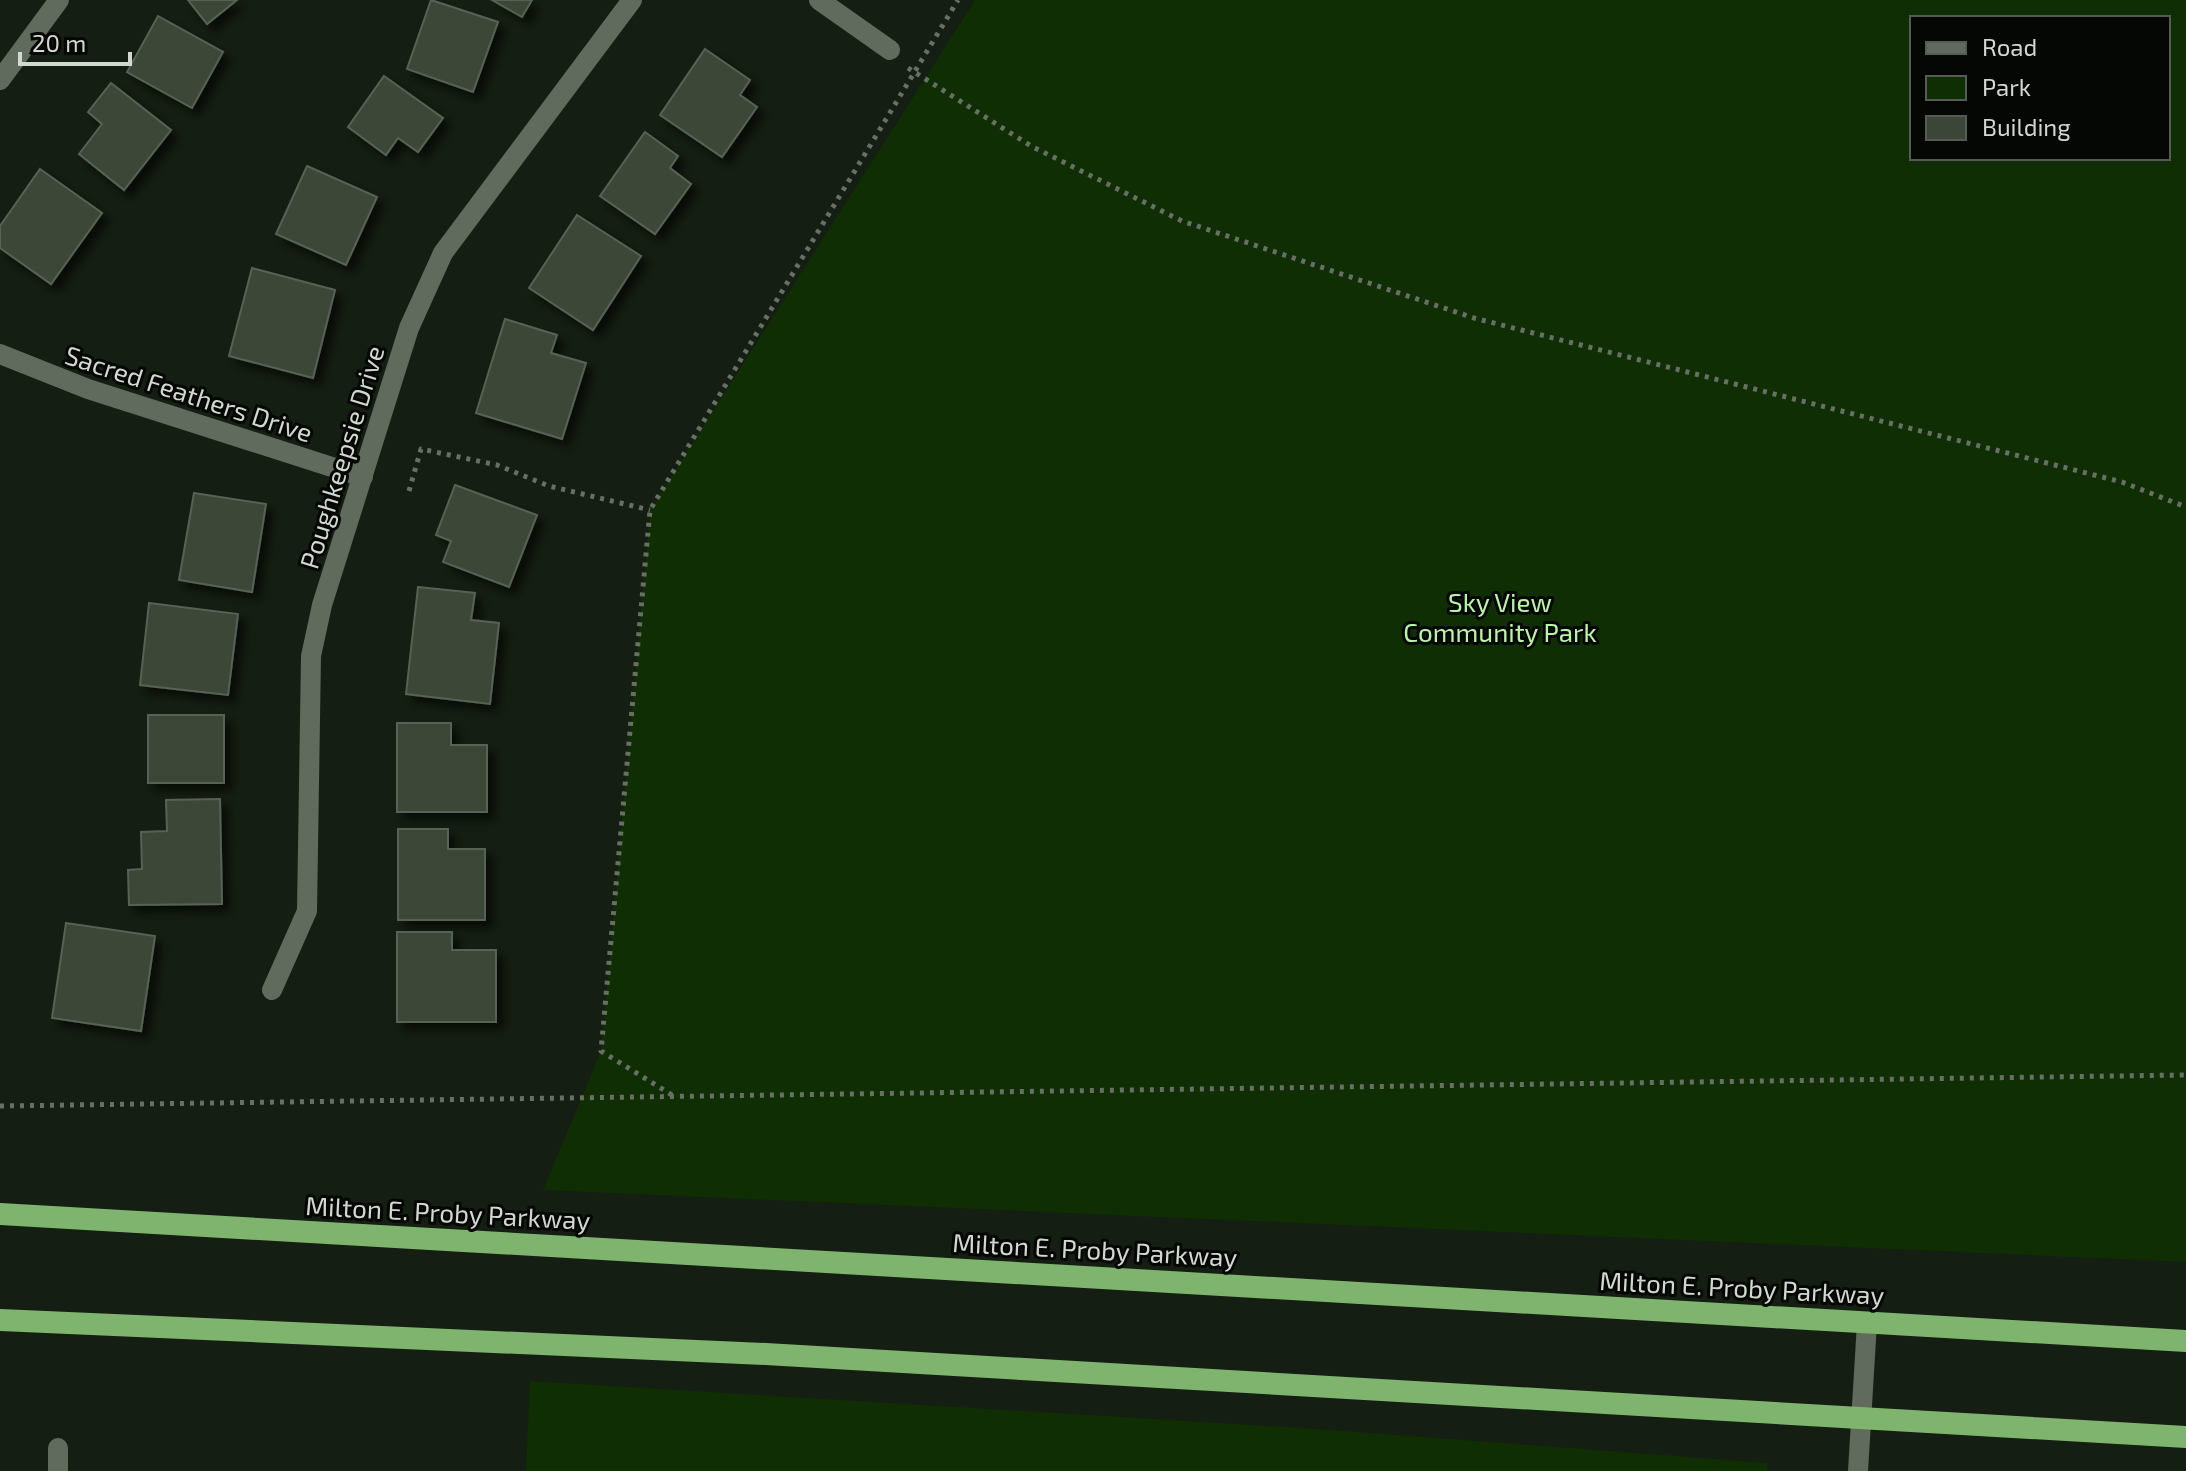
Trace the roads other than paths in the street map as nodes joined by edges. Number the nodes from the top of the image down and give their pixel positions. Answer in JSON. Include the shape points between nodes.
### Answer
{"nodes":[{"id":1,"x":59,"y":0,"type":"edge"},
{"id":2,"x":632,"y":0,"type":"edge"},
{"id":3,"x":819,"y":0,"type":"edge"},
{"id":4,"x":890,"y":50,"type":"road end"},
{"id":5,"x":0,"y":80,"type":"edge"},
{"id":6,"x":0,"y":354,"type":"edge"},
{"id":7,"x":363,"y":477,"type":"junction"},
{"id":8,"x":272,"y":990,"type":"dead end"},
{"id":9,"x":0,"y":1214,"type":"edge"},
{"id":10,"x":0,"y":1320,"type":"edge"},
{"id":11,"x":1867,"y":1323,"type":"junction"},
{"id":12,"x":2186,"y":1341,"type":"edge"},
{"id":13,"x":1861,"y":1418,"type":"junction"},
{"id":14,"x":2186,"y":1437,"type":"edge"},
{"id":15,"x":58,"y":1448,"type":"dead end"},
{"id":16,"x":58,"y":1471,"type":"edge"},
{"id":17,"x":1858,"y":1471,"type":"edge"}],
"edges":[{"from":1,"to":5,"type":"street"},
{"from":2,"to":7,"type":"street","name":"Poughkeepsie Drive","via":[[443,253],[409,328]]},
{"from":3,"to":4,"type":"street"},
{"from":6,"to":7,"type":"street","name":"Sacred Feathers Drive","via":[[88,389]]},
{"from":7,"to":8,"type":"street","name":"Poughkeepsie Drive","via":[[311,656],[307,911]]},
{"from":9,"to":11,"type":"highway","name":"Milton E. Proby Parkway"},
{"from":10,"to":13,"type":"highway","via":[[766,1354]]},
{"from":11,"to":12,"type":"highway","name":"Milton E. Proby Parkway"},
{"from":11,"to":13,"type":"street"},
{"from":13,"to":14,"type":"highway"},
{"from":13,"to":17,"type":"street"},
{"from":15,"to":16,"type":"street"}]}
